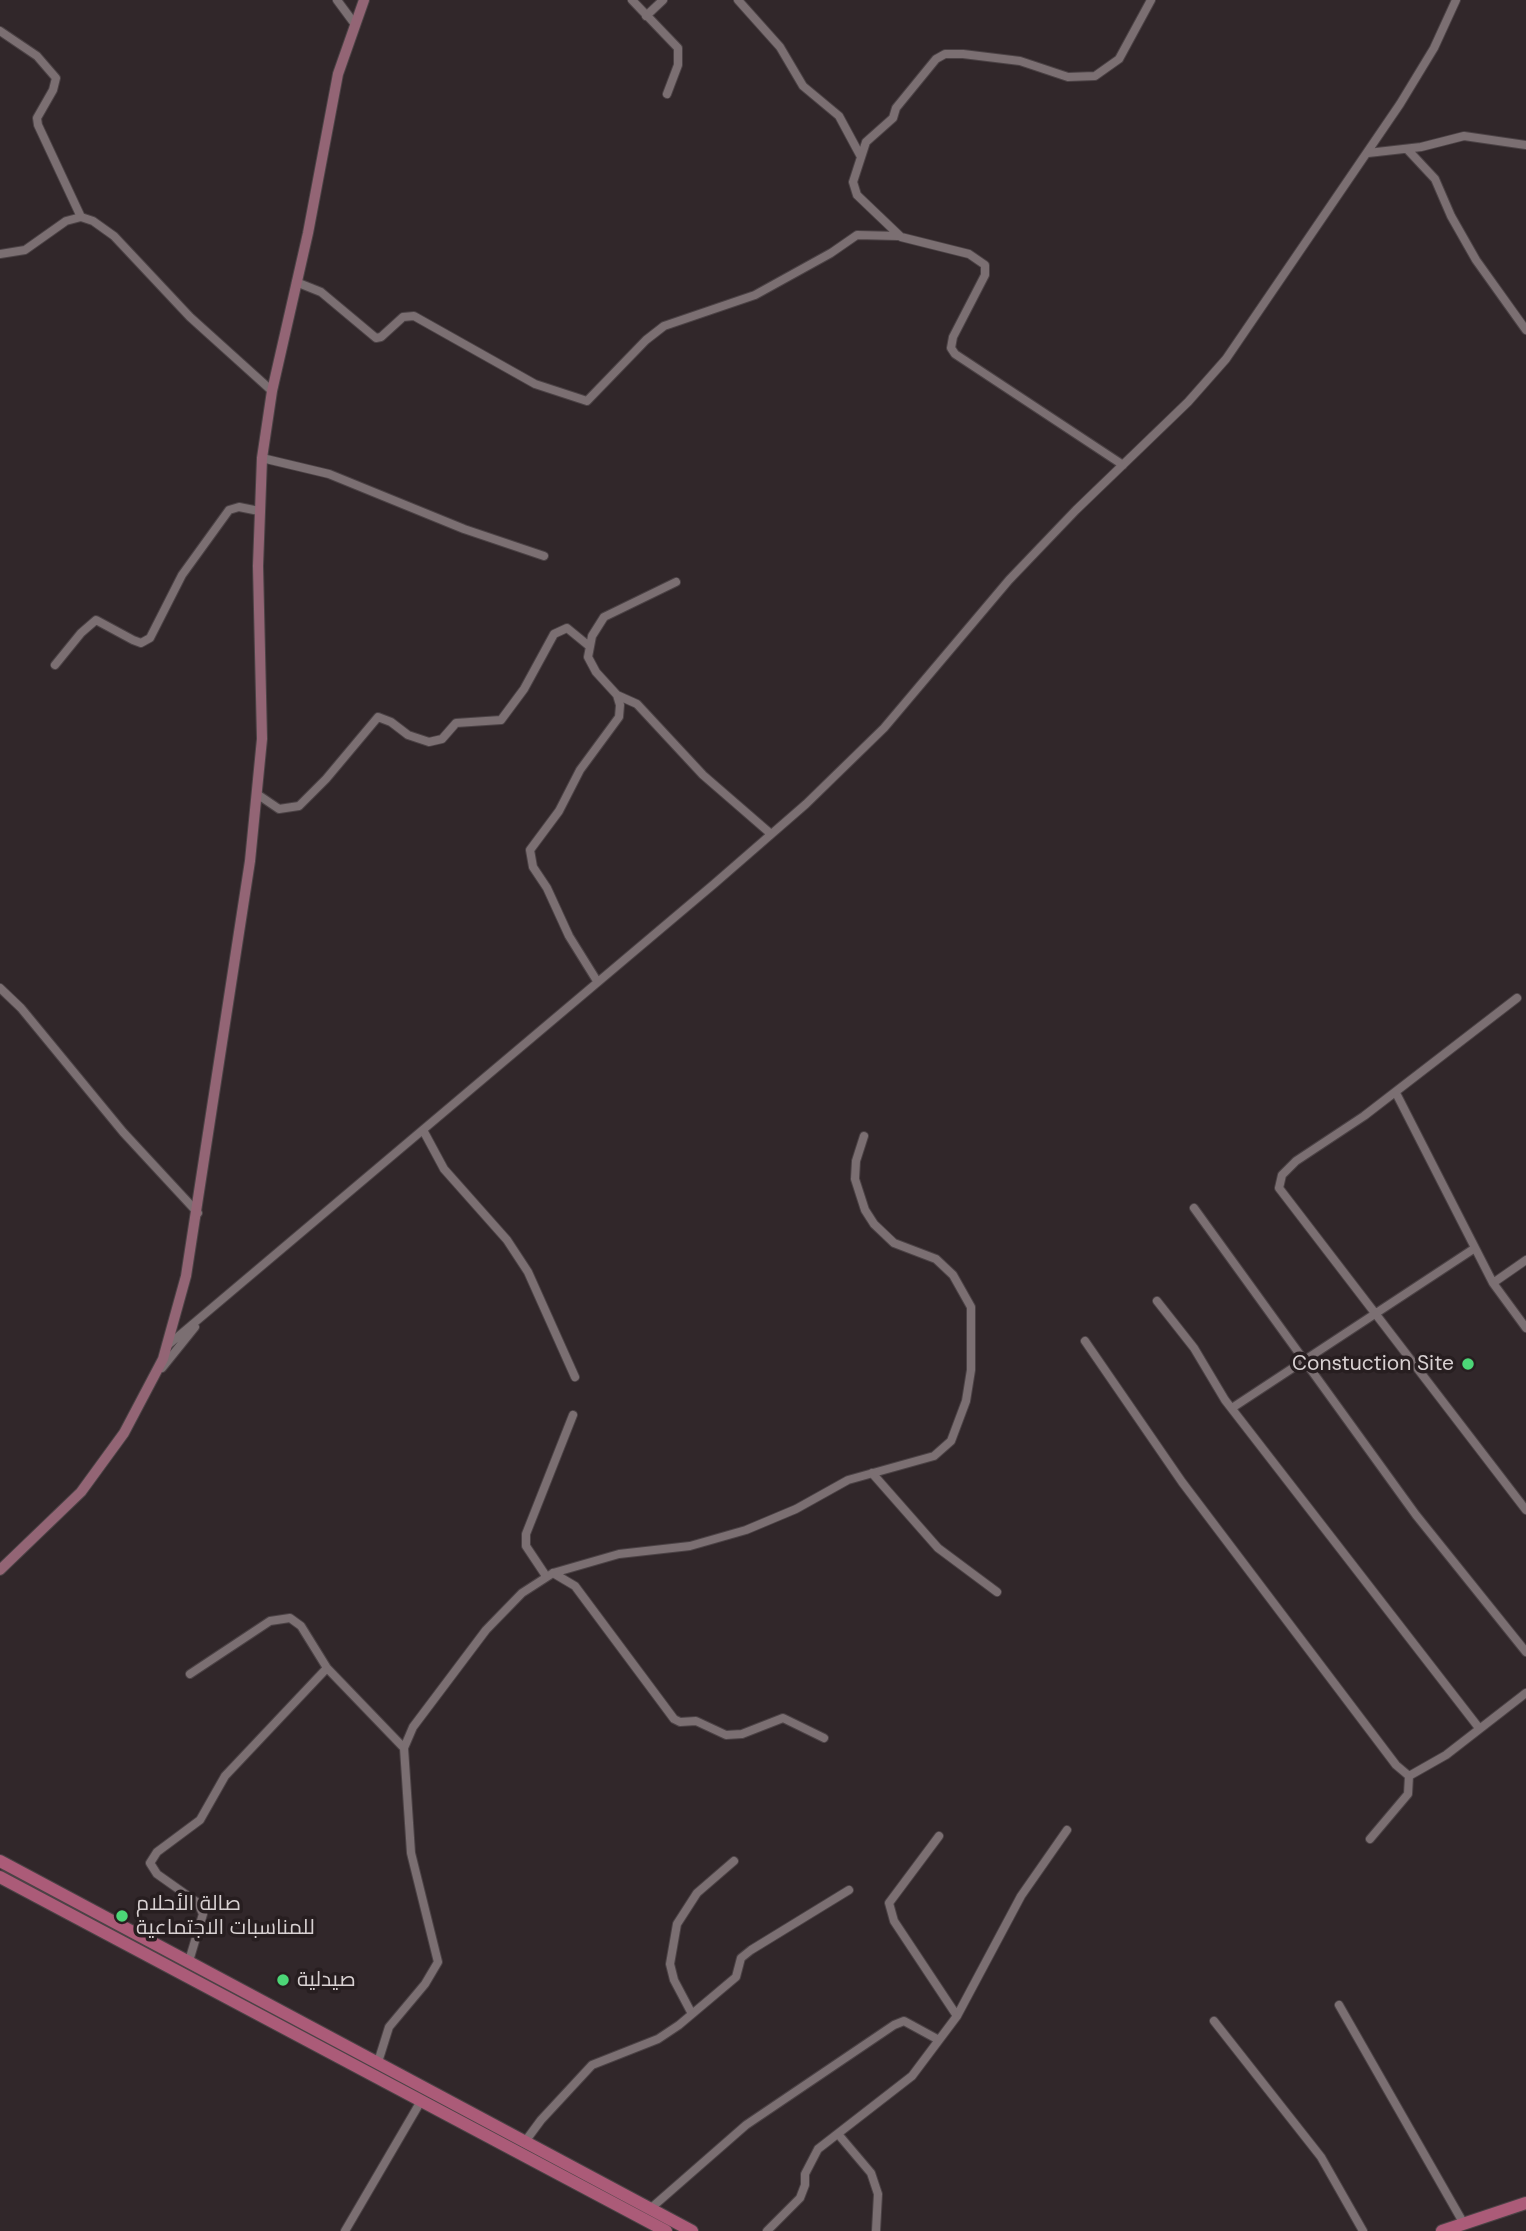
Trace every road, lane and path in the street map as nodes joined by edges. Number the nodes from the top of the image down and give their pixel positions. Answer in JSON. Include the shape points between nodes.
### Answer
{"nodes":[{"id":1,"x":337,"y":0,"type":"edge"},
{"id":2,"x":363,"y":0,"type":"edge"},
{"id":3,"x":632,"y":0,"type":"edge"},
{"id":4,"x":663,"y":0,"type":"edge"},
{"id":5,"x":738,"y":0,"type":"edge"},
{"id":6,"x":1151,"y":0,"type":"edge"},
{"id":7,"x":1456,"y":0,"type":"edge"},
{"id":8,"x":646,"y":16,"type":"junction"},
{"id":9,"x":354,"y":23,"type":"junction"},
{"id":10,"x":0,"y":31,"type":"edge"},
{"id":11,"x":667,"y":94,"type":"dead end"},
{"id":12,"x":1526,"y":145,"type":"edge"},
{"id":13,"x":1406,"y":149,"type":"junction"},
{"id":14,"x":1368,"y":153,"type":"junction"},
{"id":15,"x":861,"y":155,"type":"junction"},
{"id":16,"x":81,"y":217,"type":"junction"},
{"id":17,"x":901,"y":237,"type":"junction"},
{"id":18,"x":0,"y":254,"type":"edge"},
{"id":19,"x":296,"y":282,"type":"junction"},
{"id":20,"x":1526,"y":330,"type":"edge"},
{"id":21,"x":272,"y":391,"type":"junction"},
{"id":22,"x":262,"y":458,"type":"junction"},
{"id":23,"x":1123,"y":464,"type":"junction"},
{"id":24,"x":259,"y":511,"type":"junction"},
{"id":25,"x":544,"y":556,"type":"dead end"},
{"id":26,"x":676,"y":582,"type":"dead end"},
{"id":27,"x":589,"y":646,"type":"junction"},
{"id":28,"x":55,"y":666,"type":"dead end"},
{"id":29,"x":618,"y":695,"type":"junction"},
{"id":30,"x":257,"y":794,"type":"junction"},
{"id":31,"x":772,"y":834,"type":"junction"},
{"id":32,"x":597,"y":981,"type":"junction"},
{"id":33,"x":0,"y":988,"type":"edge"},
{"id":34,"x":1517,"y":998,"type":"dead end"},
{"id":35,"x":1396,"y":1093,"type":"junction"},
{"id":36,"x":423,"y":1130,"type":"junction"},
{"id":37,"x":864,"y":1136,"type":"dead end"},
{"id":38,"x":1194,"y":1208,"type":"dead end"},
{"id":39,"x":198,"y":1213,"type":"junction"},
{"id":40,"x":1475,"y":1248,"type":"junction"},
{"id":41,"x":1526,"y":1260,"type":"edge"},
{"id":42,"x":1493,"y":1283,"type":"junction"},
{"id":43,"x":1157,"y":1301,"type":"dead end"},
{"id":44,"x":1376,"y":1316,"type":"junction"},
{"id":45,"x":198,"y":1321,"type":"junction"},
{"id":46,"x":1526,"y":1328,"type":"edge"},
{"id":47,"x":1085,"y":1341,"type":"dead end"},
{"id":48,"x":168,"y":1345,"type":"junction"},
{"id":49,"x":1303,"y":1361,"type":"junction"},
{"id":50,"x":154,"y":1376,"type":"junction"},
{"id":51,"x":575,"y":1377,"type":"dead end"},
{"id":52,"x":1232,"y":1408,"type":"junction"},
{"id":53,"x":573,"y":1415,"type":"dead end"},
{"id":54,"x":872,"y":1473,"type":"junction"},
{"id":55,"x":1526,"y":1510,"type":"edge"},
{"id":56,"x":0,"y":1570,"type":"edge"},
{"id":57,"x":549,"y":1574,"type":"junction"},
{"id":58,"x":997,"y":1592,"type":"dead end"},
{"id":59,"x":1526,"y":1651,"type":"edge"},
{"id":60,"x":327,"y":1668,"type":"junction"},
{"id":61,"x":190,"y":1674,"type":"dead end"},
{"id":62,"x":1526,"y":1693,"type":"edge"},
{"id":63,"x":1479,"y":1728,"type":"junction"},
{"id":64,"x":824,"y":1738,"type":"dead end"},
{"id":65,"x":404,"y":1748,"type":"junction"},
{"id":66,"x":1409,"y":1776,"type":"junction"},
{"id":67,"x":1068,"y":1830,"type":"dead end"},
{"id":68,"x":939,"y":1836,"type":"dead end"},
{"id":69,"x":1370,"y":1839,"type":"dead end"},
{"id":70,"x":0,"y":1861,"type":"edge"},
{"id":71,"x":734,"y":1861,"type":"dead end"},
{"id":72,"x":0,"y":1877,"type":"edge"},
{"id":73,"x":849,"y":1890,"type":"dead end"},
{"id":74,"x":189,"y":1961,"type":"junction"},
{"id":75,"x":1339,"y":2005,"type":"dead end"},
{"id":76,"x":692,"y":2014,"type":"junction"},
{"id":77,"x":957,"y":2016,"type":"junction"},
{"id":78,"x":1214,"y":2021,"type":"dead end"},
{"id":79,"x":937,"y":2039,"type":"junction"},
{"id":80,"x":378,"y":2062,"type":"junction"},
{"id":81,"x":421,"y":2101,"type":"junction"},
{"id":82,"x":838,"y":2134,"type":"junction"},
{"id":83,"x":524,"y":2143,"type":"junction"},
{"id":84,"x":1526,"y":2203,"type":"edge"},
{"id":85,"x":650,"y":2209,"type":"junction"},
{"id":86,"x":1464,"y":2224,"type":"junction"},
{"id":87,"x":345,"y":2231,"type":"edge"},
{"id":88,"x":666,"y":2231,"type":"edge"},
{"id":89,"x":692,"y":2231,"type":"edge"},
{"id":90,"x":767,"y":2231,"type":"edge"},
{"id":91,"x":876,"y":2231,"type":"edge"},
{"id":92,"x":1363,"y":2231,"type":"edge"},
{"id":93,"x":1442,"y":2231,"type":"edge"}],
"edges":[{"from":1,"to":9,"type":"street"},
{"from":2,"to":9,"type":"street"},
{"from":3,"to":8,"type":"street"},
{"from":4,"to":8,"type":"street"},
{"from":5,"to":15,"type":"street","via":[[779,47],[808,92],[839,116]]},
{"from":6,"to":15,"type":"street","via":[[1119,59],[1095,76],[1068,77],[1020,61],[953,53],[936,59],[896,108],[894,118],[866,142]]},
{"from":7,"to":14,"type":"street","via":[[1429,59]]},
{"from":8,"to":11,"type":"street","via":[[678,48],[678,65]]},
{"from":9,"to":19,"type":"street","via":[[338,74]]},
{"from":10,"to":16,"type":"street","via":[[37,56],[56,78],[38,125]]},
{"from":12,"to":13,"type":"street","via":[[1464,136]]},
{"from":13,"to":14,"type":"street"},
{"from":13,"to":20,"type":"street","via":[[1435,179],[1476,260]]},
{"from":14,"to":23,"type":"street","via":[[1226,359]]},
{"from":15,"to":17,"type":"street","via":[[853,189]]},
{"from":16,"to":18,"type":"street","via":[[44,234],[25,250]]},
{"from":16,"to":21,"type":"street","via":[[114,236],[190,317]]},
{"from":17,"to":19,"type":"street","via":[[858,235],[755,295],[664,327],[587,401],[530,381],[414,316],[403,317],[376,338],[321,292]]},
{"from":17,"to":23,"type":"street","via":[[969,254],[985,265],[985,275],[953,337],[955,354]]},
{"from":19,"to":21,"type":"street"},
{"from":21,"to":22,"type":"street"},
{"from":22,"to":24,"type":"street"},
{"from":22,"to":25,"type":"street","via":[[329,474]]},
{"from":23,"to":31,"type":"street","via":[[1009,580],[884,728]]},
{"from":24,"to":28,"type":"street","via":[[229,510],[182,575],[150,638],[141,643],[96,620]]},
{"from":24,"to":30,"type":"street","via":[[262,739]]},
{"from":26,"to":27,"type":"street","via":[[604,617]]},
{"from":27,"to":29,"type":"street","via":[[587,657]]},
{"from":27,"to":30,"type":"street","via":[[567,628],[554,634],[501,720],[456,723],[442,739],[429,742],[377,717],[299,806],[279,808]]},
{"from":29,"to":31,"type":"street","via":[[637,704],[703,775]]},
{"from":29,"to":32,"type":"street","via":[[618,717],[530,850],[533,867]]},
{"from":30,"to":39,"type":"street"},
{"from":31,"to":32,"type":"street"},
{"from":32,"to":36,"type":"street"},
{"from":33,"to":39,"type":"street"},
{"from":34,"to":35,"type":"street"},
{"from":35,"to":40,"type":"street"},
{"from":35,"to":44,"type":"street","via":[[1296,1161],[1282,1175],[1279,1188]]},
{"from":36,"to":45,"type":"street"},
{"from":36,"to":51,"type":"street","via":[[444,1169],[507,1240],[527,1272]]},
{"from":37,"to":54,"type":"street","via":[[855,1178],[865,1210],[894,1243],[932,1255],[953,1275],[971,1307],[973,1330],[966,1401],[951,1441],[934,1456]]},
{"from":38,"to":49,"type":"street"},
{"from":39,"to":48,"type":"street"},
{"from":40,"to":42,"type":"street"},
{"from":40,"to":44,"type":"street"},
{"from":41,"to":42,"type":"street"},
{"from":42,"to":46,"type":"street"},
{"from":43,"to":52,"type":"street"},
{"from":44,"to":49,"type":"street"},
{"from":44,"to":55,"type":"street"},
{"from":45,"to":48,"type":"street"},
{"from":45,"to":50,"type":"street"},
{"from":47,"to":66,"type":"street","via":[[1182,1482],[1396,1765]]},
{"from":48,"to":50,"type":"street"},
{"from":49,"to":52,"type":"street"},
{"from":49,"to":59,"type":"street","via":[[1416,1515]]},
{"from":50,"to":56,"type":"street","via":[[124,1433],[80,1492]]},
{"from":52,"to":63,"type":"street"},
{"from":53,"to":57,"type":"street","via":[[526,1534],[526,1546]]},
{"from":54,"to":57,"type":"street","via":[[848,1480],[746,1530],[690,1546],[620,1554]]},
{"from":54,"to":58,"type":"street","via":[[938,1548]]},
{"from":57,"to":64,"type":"street","via":[[575,1586],[680,1722],[696,1721],[717,1732],[734,1734],[783,1718]]},
{"from":57,"to":65,"type":"street","via":[[522,1592],[486,1630],[414,1727]]},
{"from":60,"to":61,"type":"street","via":[[301,1626],[284,1617],[270,1621]]},
{"from":60,"to":65,"type":"street"},
{"from":60,"to":74,"type":"street","via":[[225,1776],[200,1820],[150,1863],[157,1874],[198,1903],[202,1914]]},
{"from":62,"to":63,"type":"street"},
{"from":63,"to":66,"type":"street","via":[[1446,1755]]},
{"from":65,"to":80,"type":"street","via":[[411,1853],[438,1962],[389,2026]]},
{"from":66,"to":69,"type":"street","via":[[1408,1794]]},
{"from":67,"to":77,"type":"street","via":[[1021,1896]]},
{"from":68,"to":77,"type":"street","via":[[889,1903],[894,1921]]},
{"from":70,"to":74,"type":"main road"},
{"from":71,"to":76,"type":"street","via":[[697,1893],[677,1924],[670,1964]]},
{"from":72,"to":81,"type":"main road"},
{"from":73,"to":76,"type":"street","via":[[751,1950],[741,1958],[736,1977]]},
{"from":74,"to":80,"type":"main road"},
{"from":75,"to":86,"type":"street"},
{"from":76,"to":83,"type":"street","via":[[658,2039],[593,2065]]},
{"from":77,"to":79,"type":"street"},
{"from":78,"to":92,"type":"street","via":[[1321,2157]]},
{"from":79,"to":82,"type":"street","via":[[901,2087]]},
{"from":79,"to":85,"type":"street","via":[[904,2021],[894,2025],[747,2125]]},
{"from":80,"to":83,"type":"main road"},
{"from":81,"to":87,"type":"street"},
{"from":81,"to":88,"type":"main road"},
{"from":82,"to":90,"type":"street","via":[[818,2149],[805,2174],[800,2198]]},
{"from":82,"to":91,"type":"street","via":[[872,2173],[878,2193]]},
{"from":83,"to":85,"type":"main road"},
{"from":84,"to":86,"type":"main road"},
{"from":85,"to":89,"type":"main road"},
{"from":86,"to":93,"type":"main road"}]}
